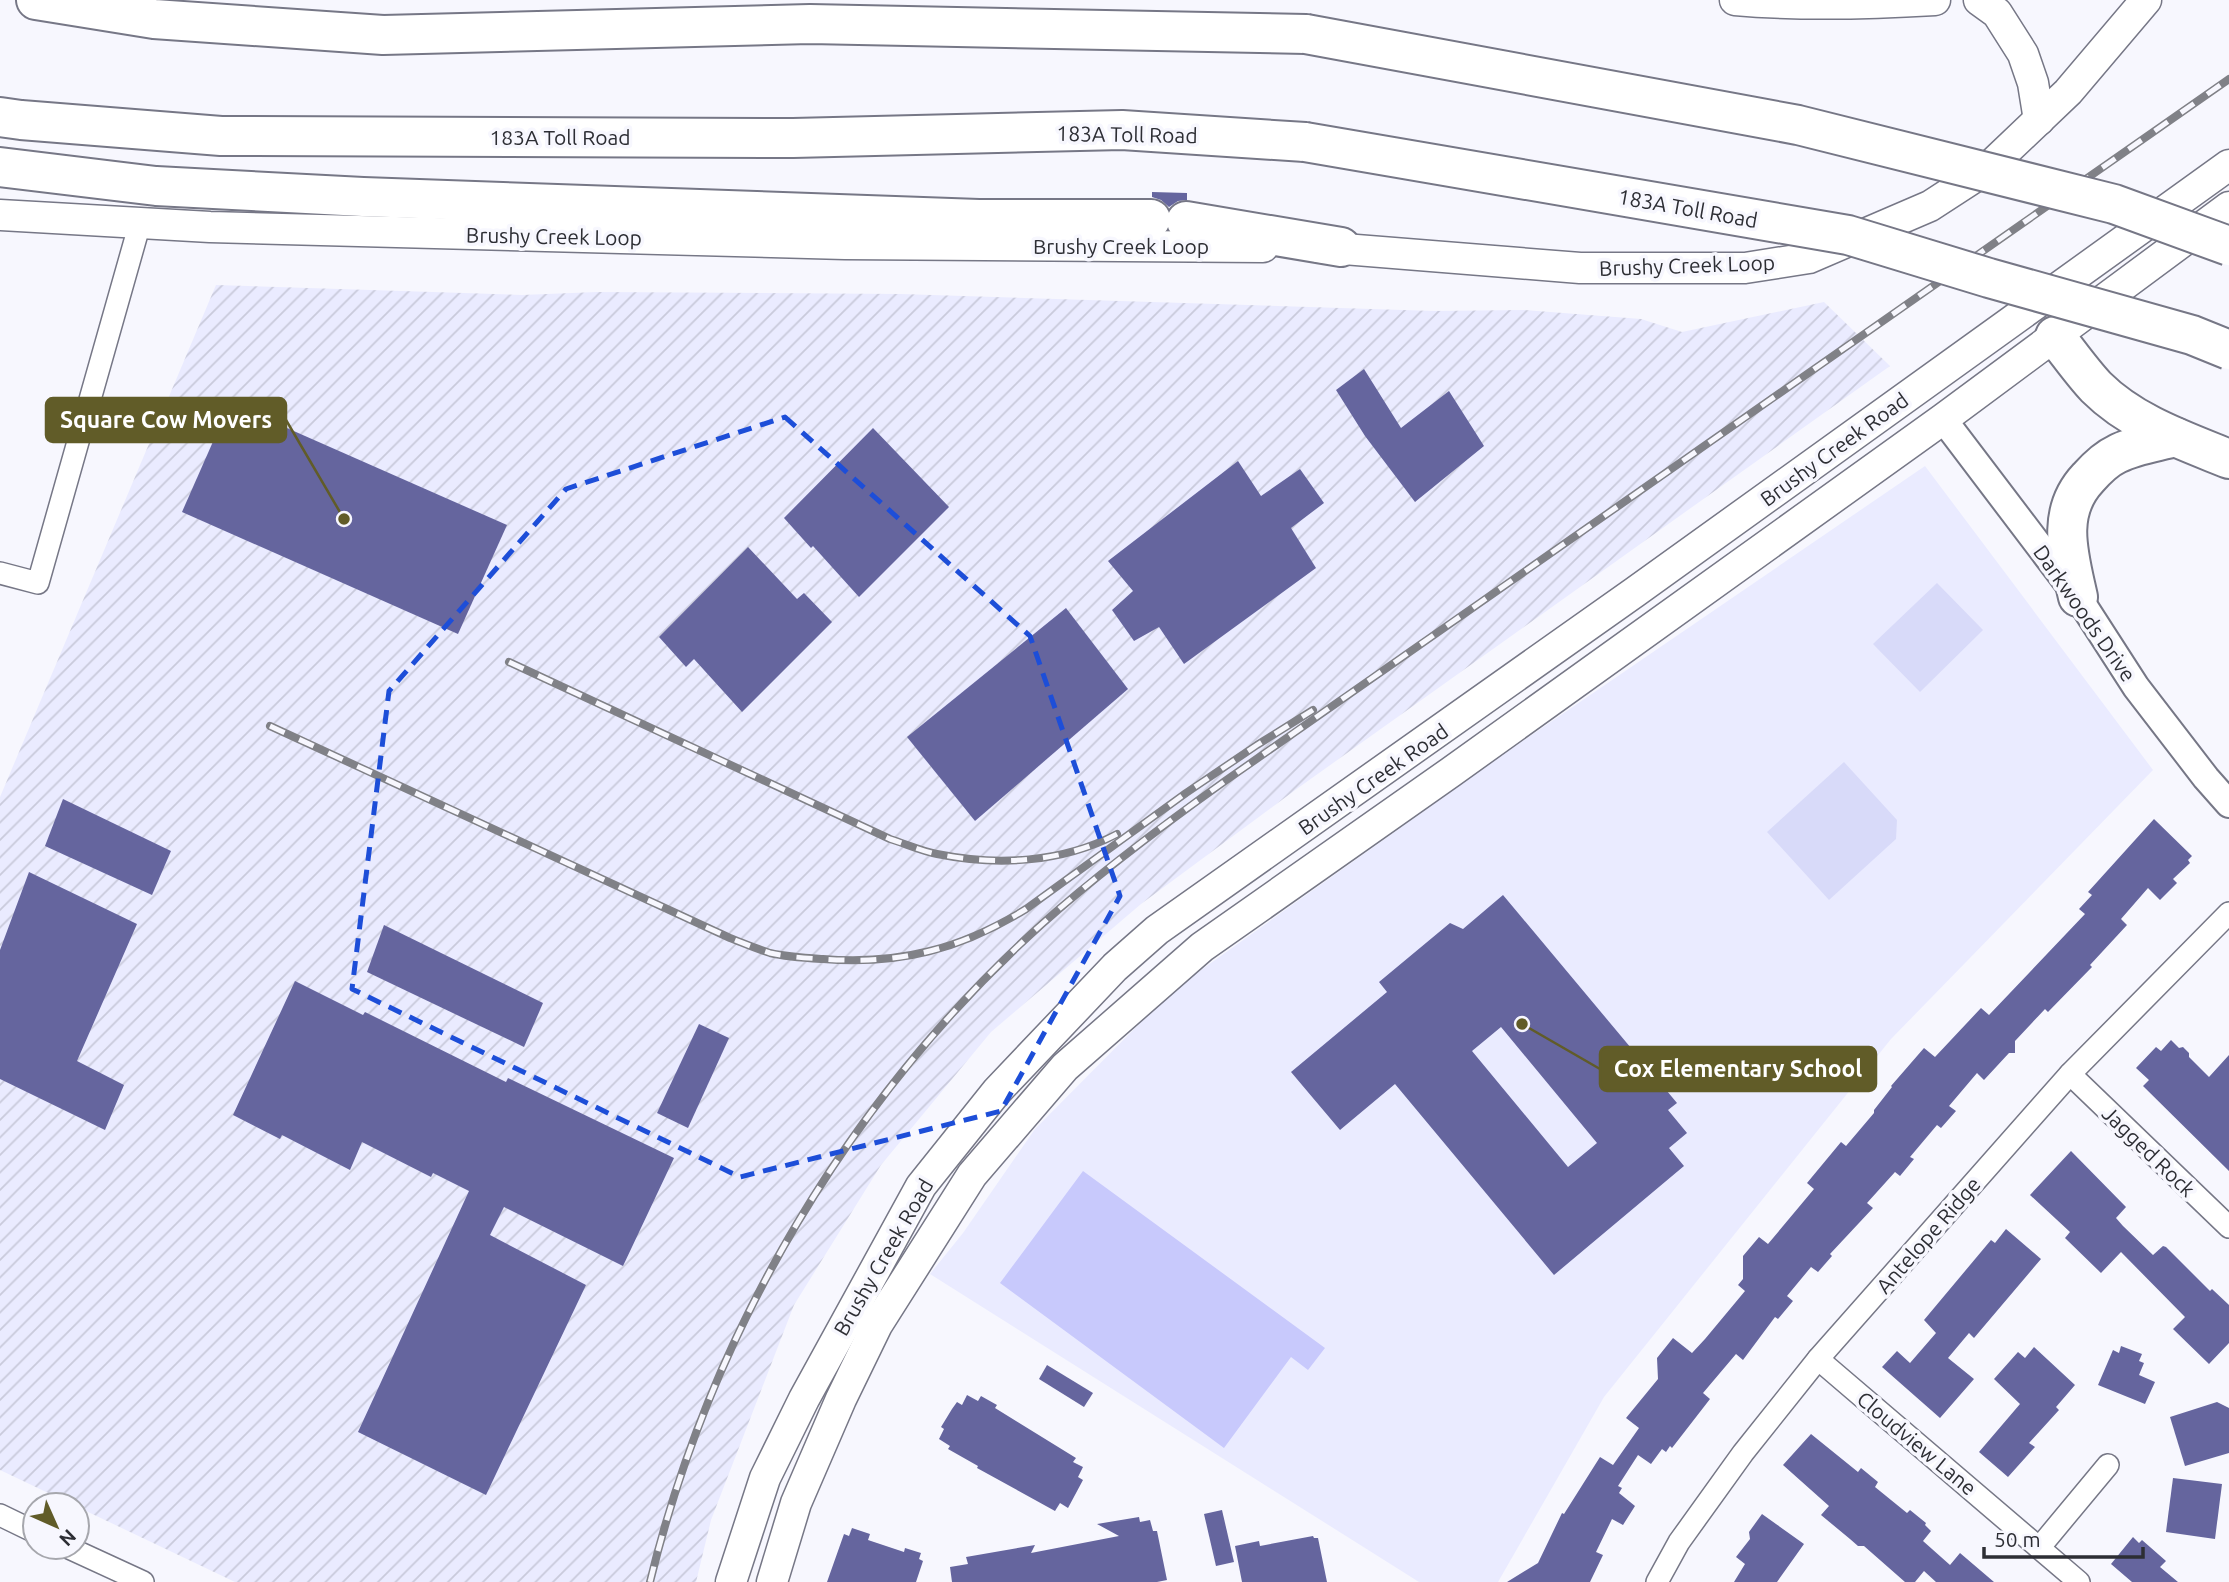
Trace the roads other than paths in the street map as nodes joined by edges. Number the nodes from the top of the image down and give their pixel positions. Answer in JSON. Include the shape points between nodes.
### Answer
{"nodes":[{"id":1,"x":36,"y":0,"type":"edge"},
{"id":2,"x":1735,"y":0,"type":"edge"},
{"id":3,"x":1935,"y":0,"type":"edge"},
{"id":4,"x":1979,"y":0,"type":"edge"},
{"id":5,"x":2146,"y":0,"type":"edge"},
{"id":6,"x":0,"y":117,"type":"edge"},
{"id":7,"x":2039,"y":120,"type":"junction"},
{"id":8,"x":2229,"y":165,"type":"edge"},
{"id":9,"x":0,"y":167,"type":"edge"},
{"id":10,"x":2229,"y":207,"type":"edge"},
{"id":11,"x":0,"y":215,"type":"edge"},
{"id":12,"x":2152,"y":221,"type":"junction"},
{"id":13,"x":141,"y":223,"type":"junction"},
{"id":14,"x":2229,"y":246,"type":"edge"},
{"id":15,"x":1341,"y":247,"type":"junction"},
{"id":16,"x":2049,"y":328,"type":"junction"},
{"id":17,"x":2229,"y":349,"type":"edge"},
{"id":18,"x":1875,"y":419,"type":"junction"},
{"id":19,"x":1943,"y":419,"type":"junction"},
{"id":20,"x":2175,"y":437,"type":"junction"},
{"id":21,"x":2229,"y":459,"type":"edge"},
{"id":22,"x":0,"y":573,"type":"edge"},
{"id":23,"x":1635,"y":592,"type":"junction"},
{"id":24,"x":2078,"y":597,"type":"junction"},
{"id":25,"x":2229,"y":804,"type":"edge"},
{"id":26,"x":2229,"y":913,"type":"edge"},
{"id":27,"x":1151,"y":991,"type":"junction"},
{"id":28,"x":2070,"y":1074,"type":"junction"},
{"id":29,"x":2229,"y":1227,"type":"edge"},
{"id":30,"x":1818,"y":1359,"type":"junction"},
{"id":31,"x":2108,"y":1465,"type":"dead end"},
{"id":32,"x":0,"y":1515,"type":"edge"},
{"id":33,"x":21,"y":1525,"type":"edge"},
{"id":34,"x":2039,"y":1548,"type":"junction"},
{"id":35,"x":91,"y":1558,"type":"edge"},
{"id":36,"x":143,"y":1582,"type":"edge"},
{"id":37,"x":731,"y":1582,"type":"edge"},
{"id":38,"x":772,"y":1582,"type":"edge"},
{"id":39,"x":1657,"y":1582,"type":"edge"},
{"id":40,"x":2080,"y":1582,"type":"edge"}],
"edges":[{"from":1,"to":14,"type":"highway","bridge":true,"via":[[154,19],[383,35],[810,24],[1306,34],[1798,125],[2114,204]]},
{"from":2,"to":3,"type":"main road","via":[[1874,4]]},
{"from":4,"to":7,"type":"main road","via":[[1997,13],[2022,54]]},
{"from":5,"to":7,"type":"main road","name":"Brushy Creek Loop"},
{"from":6,"to":17,"type":"highway","name":"183A Toll Road","bridge":true,"via":[[221,136],[793,138],[1122,130],[1305,142],[1847,235]]},
{"from":7,"to":15,"type":"main road","name":"Brushy Creek Loop","via":[[1987,169],[1930,206],[1809,258],[1745,268],[1580,268]]},
{"from":8,"to":12,"type":"main road","name":"Brushy Creek Road"},
{"from":9,"to":15,"type":"highway","via":[[156,186],[363,197],[979,219],[1168,220]]},
{"from":10,"to":16,"type":"main road","name":"Brushy Creek Road"},
{"from":11,"to":13,"type":"main road","name":"Brushy Creek Loop"},
{"from":12,"to":16,"type":"main road","via":[[2126,259]]},
{"from":12,"to":18,"type":"main road","name":"Brushy Creek Road"},
{"from":13,"to":15,"type":"main road","name":"Brushy Creek Loop","via":[[845,244]]},
{"from":13,"to":22,"type":"street","via":[[38,583]]},
{"from":16,"to":19,"type":"main road","name":"Brushy Creek Road"},
{"from":16,"to":20,"type":"highway","via":[[2095,386],[2126,413]]},
{"from":18,"to":19,"type":"main road","via":[[1911,412]]},
{"from":18,"to":23,"type":"main road","name":"Brushy Creek Road"},
{"from":19,"to":24,"type":"street","name":"Darkwoods Drive"},
{"from":19,"to":27,"type":"main road","name":"Brushy Creek Road","via":[[1202,947]]},
{"from":20,"to":21,"type":"highway"},
{"from":20,"to":24,"type":"highway","via":[[2117,454],[2076,490],[2066,520]]},
{"from":23,"to":27,"type":"main road","via":[[1597,647],[1169,948],[1152,963],[1148,976]]},
{"from":23,"to":37,"type":"main road","name":"Brushy Creek Road","via":[[1157,930],[1115,967],[997,1091],[921,1186],[855,1302],[765,1478]]},
{"from":24,"to":25,"type":"street","name":"Darkwoods Drive","via":[[2136,687]]},
{"from":26,"to":28,"type":"street","name":"Antelope Ridge"},
{"from":27,"to":38,"type":"main road","name":"Brushy Creek Road","via":[[1065,1067],[972,1175],[877,1325],[796,1503]]},
{"from":28,"to":29,"type":"street","name":"Jagged Rock"},
{"from":28,"to":30,"type":"street","name":"Antelope Ridge"},
{"from":30,"to":34,"type":"street","name":"Cloudview Lane"},
{"from":30,"to":39,"type":"street","name":"Antelope Ridge","via":[[1743,1453],[1679,1542]]},
{"from":31,"to":34,"type":"street"},
{"from":32,"to":33,"type":"street"},
{"from":34,"to":40,"type":"street","name":"Cloudview Lane"},
{"from":35,"to":36,"type":"street"}]}
